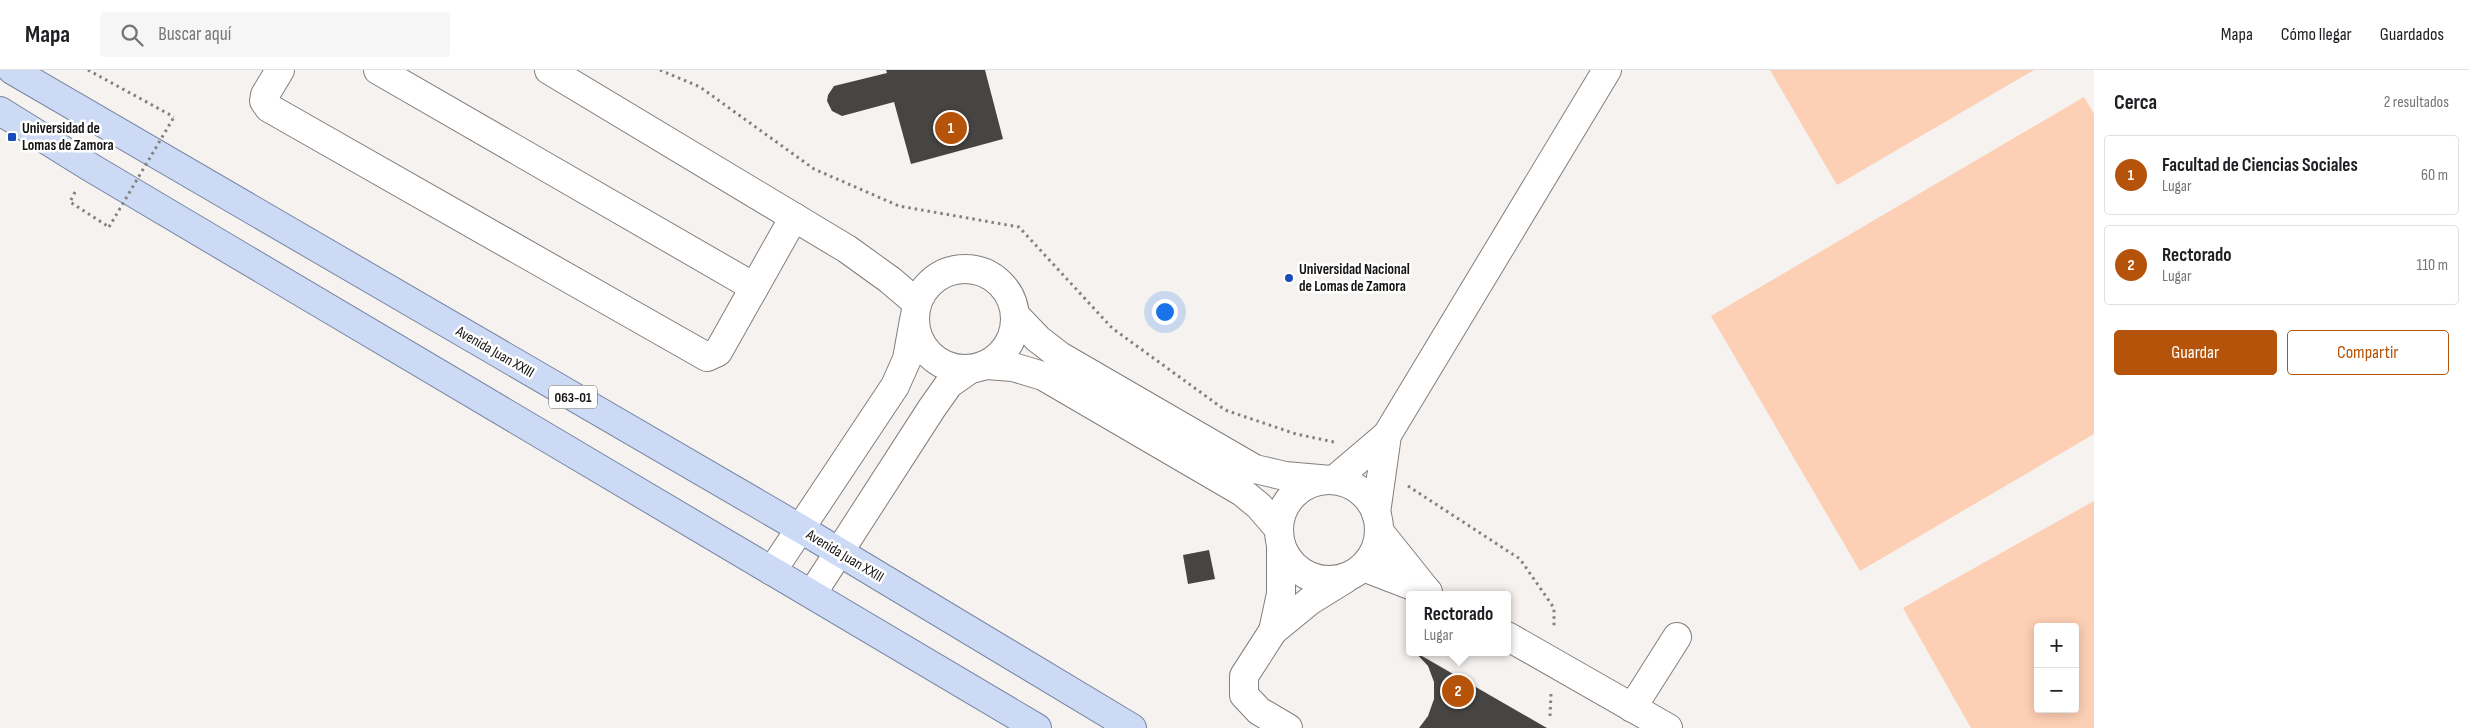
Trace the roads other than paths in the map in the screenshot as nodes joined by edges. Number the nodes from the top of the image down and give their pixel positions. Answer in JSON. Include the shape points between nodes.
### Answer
{"nodes":[{"id":1,"x":12,"y":70,"type":"edge"},
{"id":2,"x":280,"y":70,"type":"edge"},
{"id":3,"x":378,"y":70,"type":"edge"},
{"id":4,"x":1607,"y":70,"type":"edge"},
{"id":5,"x":562,"y":73,"type":"edge"},
{"id":6,"x":0,"y":111,"type":"edge"},
{"id":7,"x":794,"y":217,"type":"junction"},
{"id":8,"x":847,"y":248,"type":"junction"},
{"id":9,"x":943,"y":274,"type":"junction"},
{"id":10,"x":754,"y":287,"type":"junction"},
{"id":11,"x":916,"y":311,"type":"junction"},
{"id":12,"x":1015,"y":314,"type":"junction"},
{"id":13,"x":978,"y":367,"type":"junction"},
{"id":14,"x":1372,"y":462,"type":"junction"},
{"id":15,"x":1333,"y":480,"type":"junction"},
{"id":16,"x":1378,"y":522,"type":"junction"},
{"id":17,"x":801,"y":529,"type":"junction"},
{"id":18,"x":1280,"y":537,"type":"junction"},
{"id":19,"x":839,"y":553,"type":"junction"},
{"id":20,"x":772,"y":571,"type":"junction"},
{"id":21,"x":1356,"y":572,"type":"junction"},
{"id":22,"x":1423,"y":591,"type":"edge"},
{"id":23,"x":1429,"y":591,"type":"edge"},
{"id":24,"x":812,"y":594,"type":"junction"},
{"id":25,"x":1273,"y":631,"type":"junction"},
{"id":26,"x":1677,"y":637,"type":"dead end"},
{"id":27,"x":1511,"y":638,"type":"edge"},
{"id":28,"x":1632,"y":708,"type":"junction"},
{"id":29,"x":1037,"y":728,"type":"edge"},
{"id":30,"x":1132,"y":728,"type":"edge"},
{"id":31,"x":1288,"y":728,"type":"edge"},
{"id":32,"x":1668,"y":728,"type":"edge"}],
"edges":[{"from":1,"to":17,"type":"main road","name":"Avenida Juan XXIII","number":"063-01"},
{"from":2,"to":10,"type":"lane","via":[[265,95],[264,101],[269,108],[708,357],[718,352]]},
{"from":3,"to":10,"type":"lane"},
{"from":4,"to":14,"type":"lane"},
{"from":5,"to":7,"type":"lane"},
{"from":6,"to":20,"type":"main road"},
{"from":7,"to":8,"type":"lane"},
{"from":7,"to":10,"type":"lane"},
{"from":8,"to":9,"type":"lane","via":[[910,271]]},
{"from":8,"to":11,"type":"lane","via":[[890,280]]},
{"from":9,"to":11,"type":"lane","via":[[925,288]]},
{"from":9,"to":12,"type":"lane","via":[[971,269],[987,274],[1001,284],[1011,298]]},
{"from":11,"to":13,"type":"lane","via":[[917,335],[937,362],[953,368]]},
{"from":11,"to":17,"type":"lane","via":[[906,359],[895,386]]},
{"from":12,"to":13,"type":"lane","via":[[1009,344],[999,357]]},
{"from":12,"to":15,"type":"lane","via":[[1038,339],[1060,356],[1255,469],[1285,476]]},
{"from":13,"to":18,"type":"lane","via":[[1013,367],[1043,376],[1242,492],[1259,506]]},
{"from":13,"to":19,"type":"lane","via":[[949,384],[943,392]]},
{"from":14,"to":15,"type":"lane"},
{"from":14,"to":16,"type":"lane"},
{"from":15,"to":16,"type":"lane","via":[[1360,490],[1370,501]]},
{"from":15,"to":18,"type":"lane","via":[[1315,481],[1289,498],[1281,512]]},
{"from":16,"to":21,"type":"lane","via":[[1377,545]]},
{"from":16,"to":23,"type":"lane"},
{"from":17,"to":19,"type":"main road","name":"Avenida Juan XXIII","number":"063-01"},
{"from":17,"to":20,"type":"lane"},
{"from":18,"to":21,"type":"lane","via":[[1291,564],[1308,576],[1335,580]]},
{"from":18,"to":25,"type":"lane","via":[[1281,594]]},
{"from":19,"to":24,"type":"lane"},
{"from":19,"to":30,"type":"main road","name":"Avenida Juan XXIII","number":"063-01"},
{"from":20,"to":24,"type":"main road"},
{"from":21,"to":22,"type":"lane"},
{"from":21,"to":25,"type":"lane","via":[[1311,600]]},
{"from":24,"to":29,"type":"main road"},
{"from":25,"to":31,"type":"lane","via":[[1244,676],[1244,695],[1259,711]]},
{"from":26,"to":28,"type":"lane"},
{"from":27,"to":28,"type":"lane"},
{"from":28,"to":32,"type":"lane"}]}
